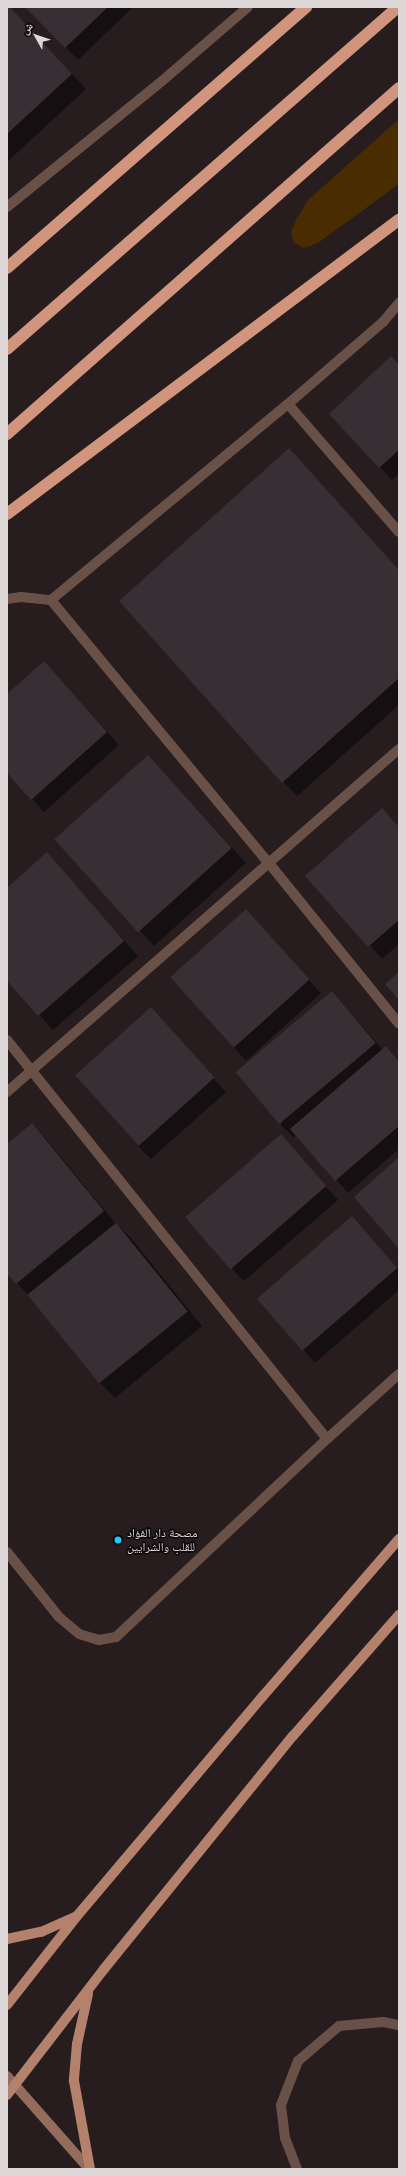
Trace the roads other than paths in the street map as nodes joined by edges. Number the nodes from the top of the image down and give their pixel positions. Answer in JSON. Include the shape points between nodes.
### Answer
{"nodes":[{"id":1,"x":248,"y":7,"type":"edge"},
{"id":2,"x":306,"y":7,"type":"edge"},
{"id":3,"x":398,"y":7,"type":"edge"},
{"id":4,"x":399,"y":88,"type":"edge"},
{"id":5,"x":7,"y":207,"type":"edge"},
{"id":6,"x":399,"y":220,"type":"edge"},
{"id":7,"x":7,"y":268,"type":"edge"},
{"id":8,"x":399,"y":303,"type":"edge"},
{"id":9,"x":7,"y":349,"type":"edge"},
{"id":10,"x":288,"y":404,"type":"junction"},
{"id":11,"x":7,"y":434,"type":"edge"},
{"id":12,"x":7,"y":514,"type":"edge"},
{"id":13,"x":399,"y":532,"type":"edge"},
{"id":14,"x":7,"y":599,"type":"edge"},
{"id":15,"x":51,"y":600,"type":"junction"},
{"id":16,"x":399,"y":749,"type":"edge"},
{"id":17,"x":268,"y":862,"type":"junction"},
{"id":18,"x":399,"y":1024,"type":"edge"},
{"id":19,"x":7,"y":1040,"type":"edge"},
{"id":20,"x":32,"y":1071,"type":"junction"},
{"id":21,"x":7,"y":1092,"type":"edge"},
{"id":22,"x":399,"y":1374,"type":"edge"},
{"id":23,"x":327,"y":1439,"type":"junction"},
{"id":24,"x":399,"y":1540,"type":"edge"},
{"id":25,"x":7,"y":1552,"type":"edge"},
{"id":26,"x":399,"y":1614,"type":"edge"},
{"id":27,"x":77,"y":1916,"type":"junction"},
{"id":28,"x":7,"y":1940,"type":"edge"},
{"id":29,"x":89,"y":1991,"type":"junction"},
{"id":30,"x":7,"y":2005,"type":"edge"},
{"id":31,"x":399,"y":2025,"type":"edge"},
{"id":32,"x":7,"y":2076,"type":"edge"},
{"id":33,"x":15,"y":2085,"type":"junction"},
{"id":34,"x":7,"y":2095,"type":"edge"},
{"id":35,"x":89,"y":2169,"type":"edge"},
{"id":36,"x":297,"y":2169,"type":"edge"}],
"edges":[{"from":1,"to":5,"type":"street","via":[[162,81]]},
{"from":2,"to":7,"type":"highway"},
{"from":3,"to":9,"type":"highway"},
{"from":4,"to":11,"type":"highway"},
{"from":6,"to":12,"type":"highway"},
{"from":8,"to":10,"type":"street","via":[[383,322]]},
{"from":10,"to":13,"type":"street"},
{"from":10,"to":15,"type":"street"},
{"from":14,"to":15,"type":"street","via":[[21,597]]},
{"from":15,"to":17,"type":"street"},
{"from":16,"to":17,"type":"street"},
{"from":17,"to":18,"type":"street"},
{"from":17,"to":20,"type":"street"},
{"from":19,"to":20,"type":"street"},
{"from":20,"to":21,"type":"street"},
{"from":20,"to":23,"type":"street"},
{"from":22,"to":23,"type":"street"},
{"from":23,"to":25,"type":"street","via":[[116,1637],[99,1640],[79,1634],[59,1617]]},
{"from":24,"to":27,"type":"main road"},
{"from":26,"to":29,"type":"main road","via":[[293,1736]]},
{"from":27,"to":28,"type":"main road","via":[[41,1932]]},
{"from":27,"to":30,"type":"main road"},
{"from":29,"to":33,"type":"main road"},
{"from":29,"to":35,"type":"main road","via":[[77,2044],[74,2081]]},
{"from":31,"to":36,"type":"street","via":[[383,2022],[339,2026],[298,2061],[281,2106],[285,2138]]},
{"from":32,"to":33,"type":"street"},
{"from":33,"to":34,"type":"main road"},
{"from":33,"to":35,"type":"street"}]}
